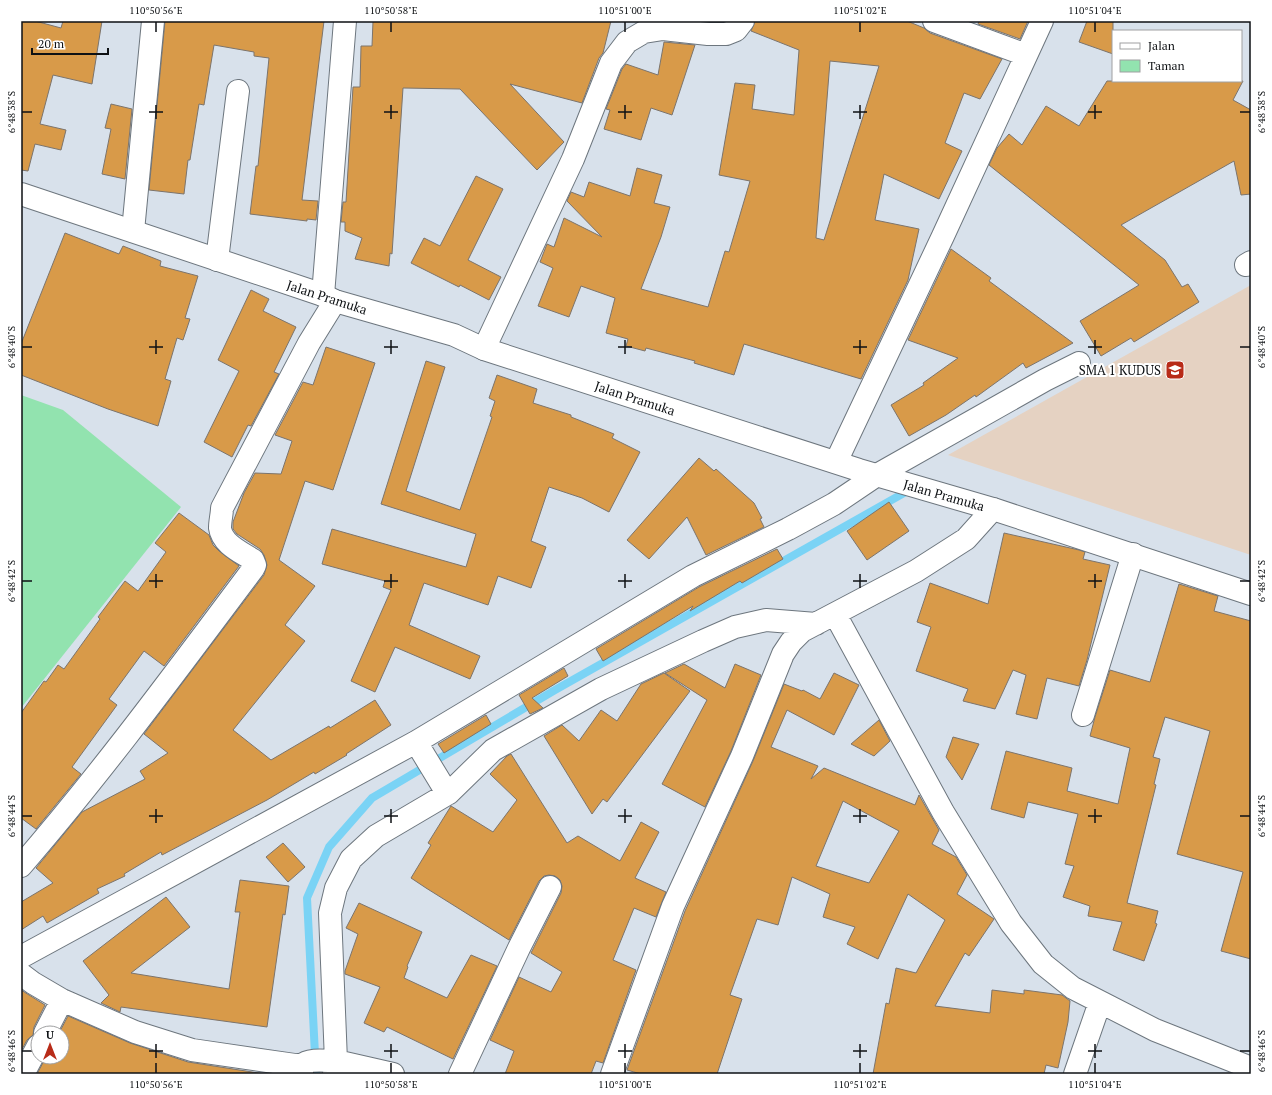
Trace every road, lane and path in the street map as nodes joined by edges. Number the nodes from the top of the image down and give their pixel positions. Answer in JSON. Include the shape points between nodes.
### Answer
{"nodes":[{"id":1,"x":153,"y":21,"type":"edge"},
{"id":2,"x":345,"y":21,"type":"edge"},
{"id":3,"x":743,"y":21,"type":"edge"},
{"id":4,"x":934,"y":21,"type":"edge"},
{"id":5,"x":1042,"y":21,"type":"edge"},
{"id":6,"x":1026,"y":55,"type":"junction"},
{"id":7,"x":238,"y":91,"type":"dead end"},
{"id":8,"x":21,"y":194,"type":"edge"},
{"id":9,"x":133,"y":231,"type":"junction"},
{"id":10,"x":217,"y":260,"type":"junction"},
{"id":11,"x":329,"y":298,"type":"junction"},
{"id":12,"x":484,"y":350,"type":"junction"},
{"id":13,"x":1079,"y":363,"type":"dead end"},
{"id":14,"x":836,"y":462,"type":"junction"},
{"id":15,"x":877,"y":475,"type":"junction"},
{"id":16,"x":993,"y":509,"type":"junction"},
{"id":17,"x":1133,"y":554,"type":"junction"},
{"id":18,"x":1251,"y":594,"type":"edge"},
{"id":19,"x":831,"y":616,"type":"junction"},
{"id":20,"x":1083,"y":715,"type":"dead end"},
{"id":21,"x":419,"y":748,"type":"junction"},
{"id":22,"x":447,"y":790,"type":"junction"},
{"id":23,"x":21,"y":866,"type":"edge"},
{"id":24,"x":550,"y":887,"type":"dead end"},
{"id":25,"x":21,"y":957,"type":"edge"},
{"id":26,"x":21,"y":974,"type":"edge"},
{"id":27,"x":62,"y":1000,"type":"junction"},
{"id":28,"x":1100,"y":1002,"type":"junction"},
{"id":29,"x":49,"y":1025,"type":"edge"},
{"id":30,"x":30,"y":1061,"type":"edge"},
{"id":31,"x":319,"y":1066,"type":"edge"},
{"id":32,"x":1251,"y":1068,"type":"edge"},
{"id":33,"x":23,"y":1074,"type":"edge"},
{"id":34,"x":394,"y":1074,"type":"edge"},
{"id":35,"x":460,"y":1074,"type":"edge"},
{"id":36,"x":612,"y":1074,"type":"edge"},
{"id":37,"x":1075,"y":1074,"type":"edge"}],
"edges":[{"from":1,"to":9,"type":"street"},
{"from":2,"to":11,"type":"street"},
{"from":3,"to":12,"type":"street","via":[[736,30],[726,34],[663,29],[644,32],[627,42],[612,63],[573,159]]},
{"from":4,"to":6,"type":"street"},
{"from":5,"to":6,"type":"street"},
{"from":6,"to":14,"type":"street"},
{"from":7,"to":10,"type":"street"},
{"from":8,"to":9,"type":"street","name":"Jalan Pramuka"},
{"from":9,"to":10,"type":"street","name":"Jalan Pramuka"},
{"from":10,"to":11,"type":"street","name":"Jalan Pramuka"},
{"from":11,"to":12,"type":"street","name":"Jalan Pramuka","via":[[454,335]]},
{"from":11,"to":23,"type":"street","via":[[309,343],[222,508],[222,535],[229,544],[253,560],[253,569],[63,818]]},
{"from":12,"to":14,"type":"street","name":"Jalan Pramuka"},
{"from":13,"to":15,"type":"street"},
{"from":14,"to":15,"type":"street","name":"Jalan Pramuka"},
{"from":15,"to":16,"type":"street","name":"Jalan Pramuka"},
{"from":15,"to":21,"type":"street","via":[[834,504],[693,576]]},
{"from":16,"to":17,"type":"street","name":"Jalan Pramuka"},
{"from":16,"to":19,"type":"street","via":[[966,539],[916,571]]},
{"from":17,"to":18,"type":"street","name":"Jalan Pramuka"},
{"from":17,"to":20,"type":"street"},
{"from":19,"to":22,"type":"street","via":[[766,620],[735,627],[703,640],[601,689],[493,750]]},
{"from":19,"to":28,"type":"street","via":[[943,812],[1011,923],[1043,964],[1073,988]]},
{"from":19,"to":36,"type":"street","via":[[802,631],[790,642],[783,654],[742,756],[673,906]]},
{"from":21,"to":22,"type":"street"},
{"from":21,"to":25,"type":"street"},
{"from":22,"to":31,"type":"street","via":[[376,836],[351,859],[336,888],[330,913]]},
{"from":24,"to":35,"type":"street"},
{"from":26,"to":27,"type":"street"},
{"from":27,"to":29,"type":"street"},
{"from":27,"to":31,"type":"street","via":[[135,1032],[192,1050]]},
{"from":28,"to":32,"type":"street","via":[[1154,1030]]},
{"from":28,"to":37,"type":"street"},
{"from":30,"to":33,"type":"street"},
{"from":31,"to":34,"type":"street"}]}
